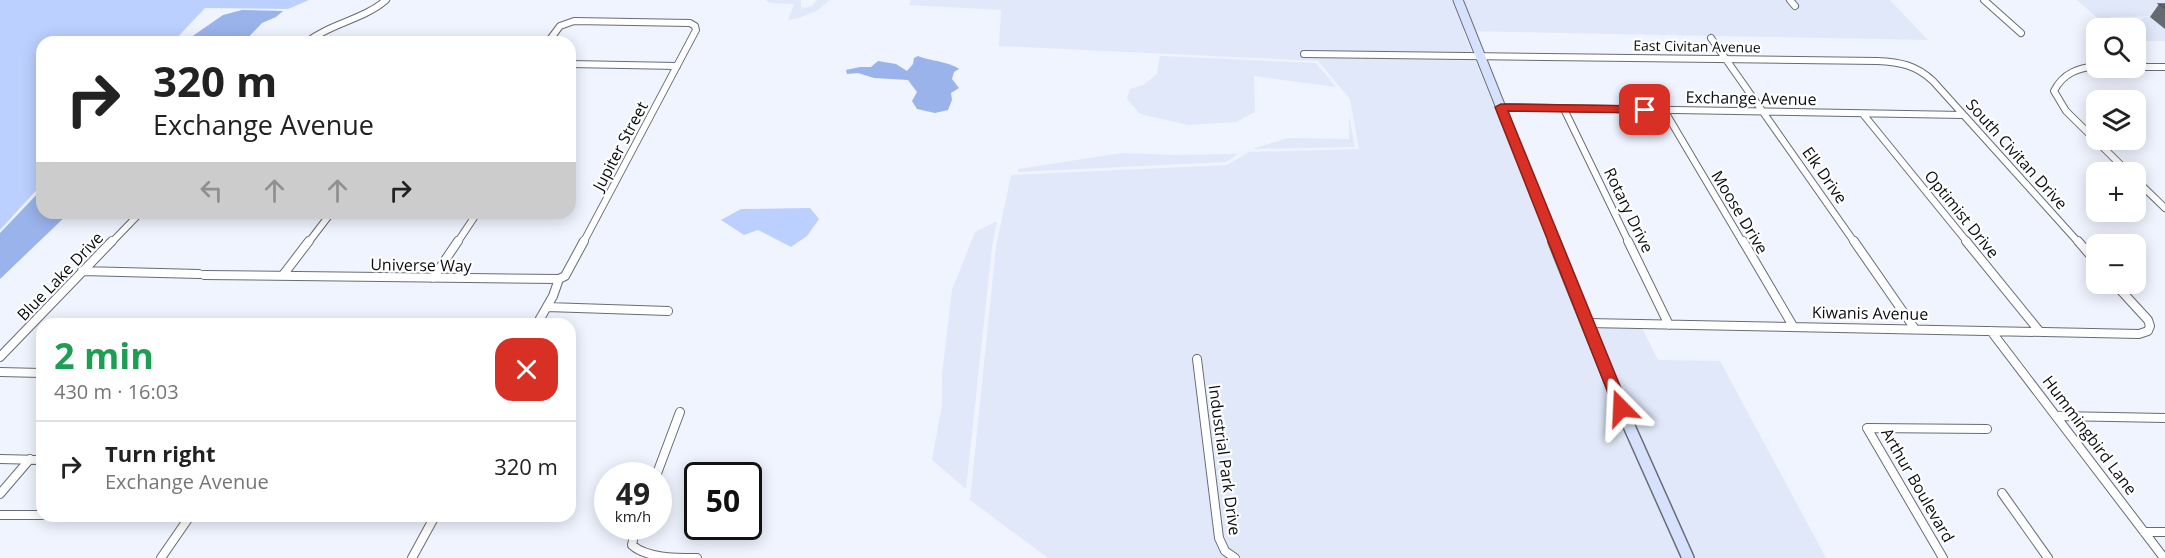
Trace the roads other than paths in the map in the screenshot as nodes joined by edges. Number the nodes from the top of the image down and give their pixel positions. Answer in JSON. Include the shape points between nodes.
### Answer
{"nodes":[{"id":1,"x":386,"y":0,"type":"edge"},
{"id":2,"x":1458,"y":0,"type":"edge"},
{"id":3,"x":1790,"y":0,"type":"edge"},
{"id":4,"x":1984,"y":0,"type":"edge"},
{"id":5,"x":1795,"y":6,"type":"dead end"},
{"id":6,"x":2020,"y":33,"type":"dead end"},
{"id":7,"x":316,"y":36,"type":"edge"},
{"id":8,"x":552,"y":36,"type":"edge"},
{"id":9,"x":1710,"y":38,"type":"dead end"},
{"id":10,"x":1304,"y":54,"type":"dead end"},
{"id":11,"x":1480,"y":56,"type":"junction"},
{"id":12,"x":1725,"y":59,"type":"junction"},
{"id":13,"x":1914,"y":64,"type":"joint"},
{"id":14,"x":576,"y":65,"type":"edge"},
{"id":15,"x":677,"y":66,"type":"junction"},
{"id":16,"x":2086,"y":67,"type":"edge"},
{"id":17,"x":2146,"y":67,"type":"edge"},
{"id":18,"x":2165,"y":67,"type":"edge"},
{"id":19,"x":1501,"y":107,"type":"junction"},
{"id":20,"x":1564,"y":109,"type":"junction"},
{"id":21,"x":1664,"y":110,"type":"junction"},
{"id":22,"x":1762,"y":111,"type":"junction"},
{"id":23,"x":1863,"y":114,"type":"junction"},
{"id":24,"x":1963,"y":115,"type":"junction"},
{"id":25,"x":2118,"y":162,"type":"edge"},
{"id":26,"x":2146,"y":190,"type":"edge"},
{"id":27,"x":2165,"y":208,"type":"edge"},
{"id":28,"x":134,"y":219,"type":"edge"},
{"id":29,"x":326,"y":219,"type":"edge"},
{"id":30,"x":473,"y":219,"type":"edge"},
{"id":31,"x":2086,"y":251,"type":"edge"},
{"id":32,"x":82,"y":271,"type":"junction"},
{"id":33,"x":283,"y":275,"type":"junction"},
{"id":34,"x":433,"y":278,"type":"junction"},
{"id":35,"x":559,"y":279,"type":"junction"},
{"id":36,"x":2124,"y":294,"type":"edge"},
{"id":37,"x":546,"y":307,"type":"junction"},
{"id":38,"x":668,"y":311,"type":"dead end"},
{"id":39,"x":37,"y":318,"type":"edge"},
{"id":40,"x":540,"y":318,"type":"edge"},
{"id":41,"x":36,"y":319,"type":"edge"},
{"id":42,"x":1588,"y":323,"type":"junction"},
{"id":43,"x":1669,"y":325,"type":"junction"},
{"id":44,"x":1793,"y":327,"type":"junction"},
{"id":45,"x":1915,"y":329,"type":"junction"},
{"id":46,"x":1991,"y":332,"type":"junction"},
{"id":47,"x":2040,"y":332,"type":"junction"},
{"id":48,"x":0,"y":357,"type":"edge"},
{"id":49,"x":1197,"y":359,"type":"dead end"},
{"id":50,"x":0,"y":372,"type":"edge"},
{"id":51,"x":36,"y":373,"type":"edge"},
{"id":52,"x":680,"y":412,"type":"dead end"},
{"id":53,"x":2058,"y":416,"type":"junction"},
{"id":54,"x":2165,"y":418,"type":"edge"},
{"id":55,"x":1987,"y":429,"type":"dead end"},
{"id":56,"x":0,"y":459,"type":"edge"},
{"id":57,"x":30,"y":459,"type":"junction"},
{"id":58,"x":36,"y":460,"type":"edge"},
{"id":59,"x":661,"y":462,"type":"edge"},
{"id":60,"x":2002,"y":493,"type":"dead end"},
{"id":61,"x":0,"y":494,"type":"edge"},
{"id":62,"x":0,"y":515,"type":"edge"},
{"id":63,"x":36,"y":515,"type":"edge"},
{"id":64,"x":186,"y":522,"type":"edge"},
{"id":65,"x":432,"y":522,"type":"edge"},
{"id":66,"x":2144,"y":532,"type":"junction"},
{"id":67,"x":2165,"y":532,"type":"edge"},
{"id":68,"x":633,"y":540,"type":"edge"},
{"id":69,"x":160,"y":558,"type":"edge"},
{"id":70,"x":412,"y":558,"type":"edge"},
{"id":71,"x":697,"y":558,"type":"edge"},
{"id":72,"x":1236,"y":558,"type":"edge"},
{"id":73,"x":1688,"y":558,"type":"edge"},
{"id":74,"x":1943,"y":558,"type":"edge"},
{"id":75,"x":2048,"y":558,"type":"edge"},
{"id":76,"x":2164,"y":558,"type":"edge"}],
"edges":[{"from":1,"to":7,"type":"street","via":[[372,12]]},
{"from":2,"to":11,"type":"main road"},
{"from":3,"to":5,"type":"street"},
{"from":4,"to":6,"type":"street"},
{"from":8,"to":15,"type":"street","name":"Jupiter Street","via":[[560,26],[574,21],[690,23],[695,26]]},
{"from":9,"to":12,"type":"street","name":"Elk Drive"},
{"from":10,"to":11,"type":"street","name":"East Civitan Avenue"},
{"from":11,"to":12,"type":"street","name":"East Civitan Avenue"},
{"from":11,"to":19,"type":"main road"},
{"from":12,"to":13,"type":"street","name":"East Civitan Avenue"},
{"from":12,"to":22,"type":"street","name":"Elk Drive"},
{"from":13,"to":24,"type":"street","name":"South Civitan Drive"},
{"from":14,"to":15,"type":"street"},
{"from":15,"to":35,"type":"street","name":"Jupiter Street","via":[[572,264]]},
{"from":16,"to":25,"type":"street","via":[[2068,73],[2058,81],[2055,91],[2066,111]]},
{"from":17,"to":18,"type":"street"},
{"from":19,"to":20,"type":"street","name":"Exchange Avenue"},
{"from":19,"to":42,"type":"main road"},
{"from":20,"to":21,"type":"street","name":"Exchange Avenue"},
{"from":20,"to":43,"type":"street","name":"Rotary Drive"},
{"from":21,"to":22,"type":"street","name":"Exchange Avenue"},
{"from":21,"to":44,"type":"street","name":"Moose Drive"},
{"from":22,"to":23,"type":"street","name":"Exchange Avenue"},
{"from":22,"to":45,"type":"street","name":"Elk Drive"},
{"from":23,"to":24,"type":"street","name":"Exchange Avenue"},
{"from":23,"to":47,"type":"street","name":"Optimist Drive"},
{"from":24,"to":31,"type":"street","name":"South Civitan Drive"},
{"from":26,"to":27,"type":"street"},
{"from":28,"to":32,"type":"street","name":"Blue Lake Drive"},
{"from":29,"to":33,"type":"street"},
{"from":30,"to":34,"type":"street"},
{"from":32,"to":33,"type":"street","name":"Universe Way"},
{"from":32,"to":39,"type":"street","name":"Blue Lake Drive"},
{"from":33,"to":34,"type":"street","name":"Universe Way"},
{"from":34,"to":35,"type":"street","name":"Universe Way"},
{"from":35,"to":37,"type":"street","name":"Jupiter Street"},
{"from":36,"to":47,"type":"street","name":"Kiwanis Avenue","via":[[2148,320],[2148,330],[2139,334]]},
{"from":37,"to":38,"type":"street"},
{"from":37,"to":40,"type":"street","name":"Jupiter Street"},
{"from":41,"to":48,"type":"street","name":"Blue Lake Drive"},
{"from":42,"to":43,"type":"street","name":"Kiwanis Avenue"},
{"from":42,"to":73,"type":"main road"},
{"from":43,"to":44,"type":"street","name":"Kiwanis Avenue"},
{"from":44,"to":45,"type":"street","name":"Kiwanis Avenue"},
{"from":45,"to":46,"type":"street","name":"Kiwanis Avenue"},
{"from":46,"to":47,"type":"street","name":"Kiwanis Avenue"},
{"from":46,"to":53,"type":"street","name":"Hummingbird Lane"},
{"from":49,"to":72,"type":"street","name":"Industrial Park Drive","via":[[1219,538],[1225,551]]},
{"from":50,"to":51,"type":"street"},
{"from":52,"to":59,"type":"street"},
{"from":53,"to":54,"type":"street"},
{"from":53,"to":66,"type":"street","name":"Hummingbird Lane"},
{"from":55,"to":74,"type":"street","name":"Arthur Boulevard","via":[[1867,428]]},
{"from":56,"to":57,"type":"street"},
{"from":57,"to":58,"type":"street"},
{"from":57,"to":61,"type":"street"},
{"from":60,"to":75,"type":"street"},
{"from":62,"to":63,"type":"street"},
{"from":64,"to":69,"type":"street"},
{"from":65,"to":70,"type":"street"},
{"from":66,"to":67,"type":"street"},
{"from":66,"to":76,"type":"street","name":"Hummingbird Lane"},
{"from":68,"to":71,"type":"street","via":[[639,554]]}]}
